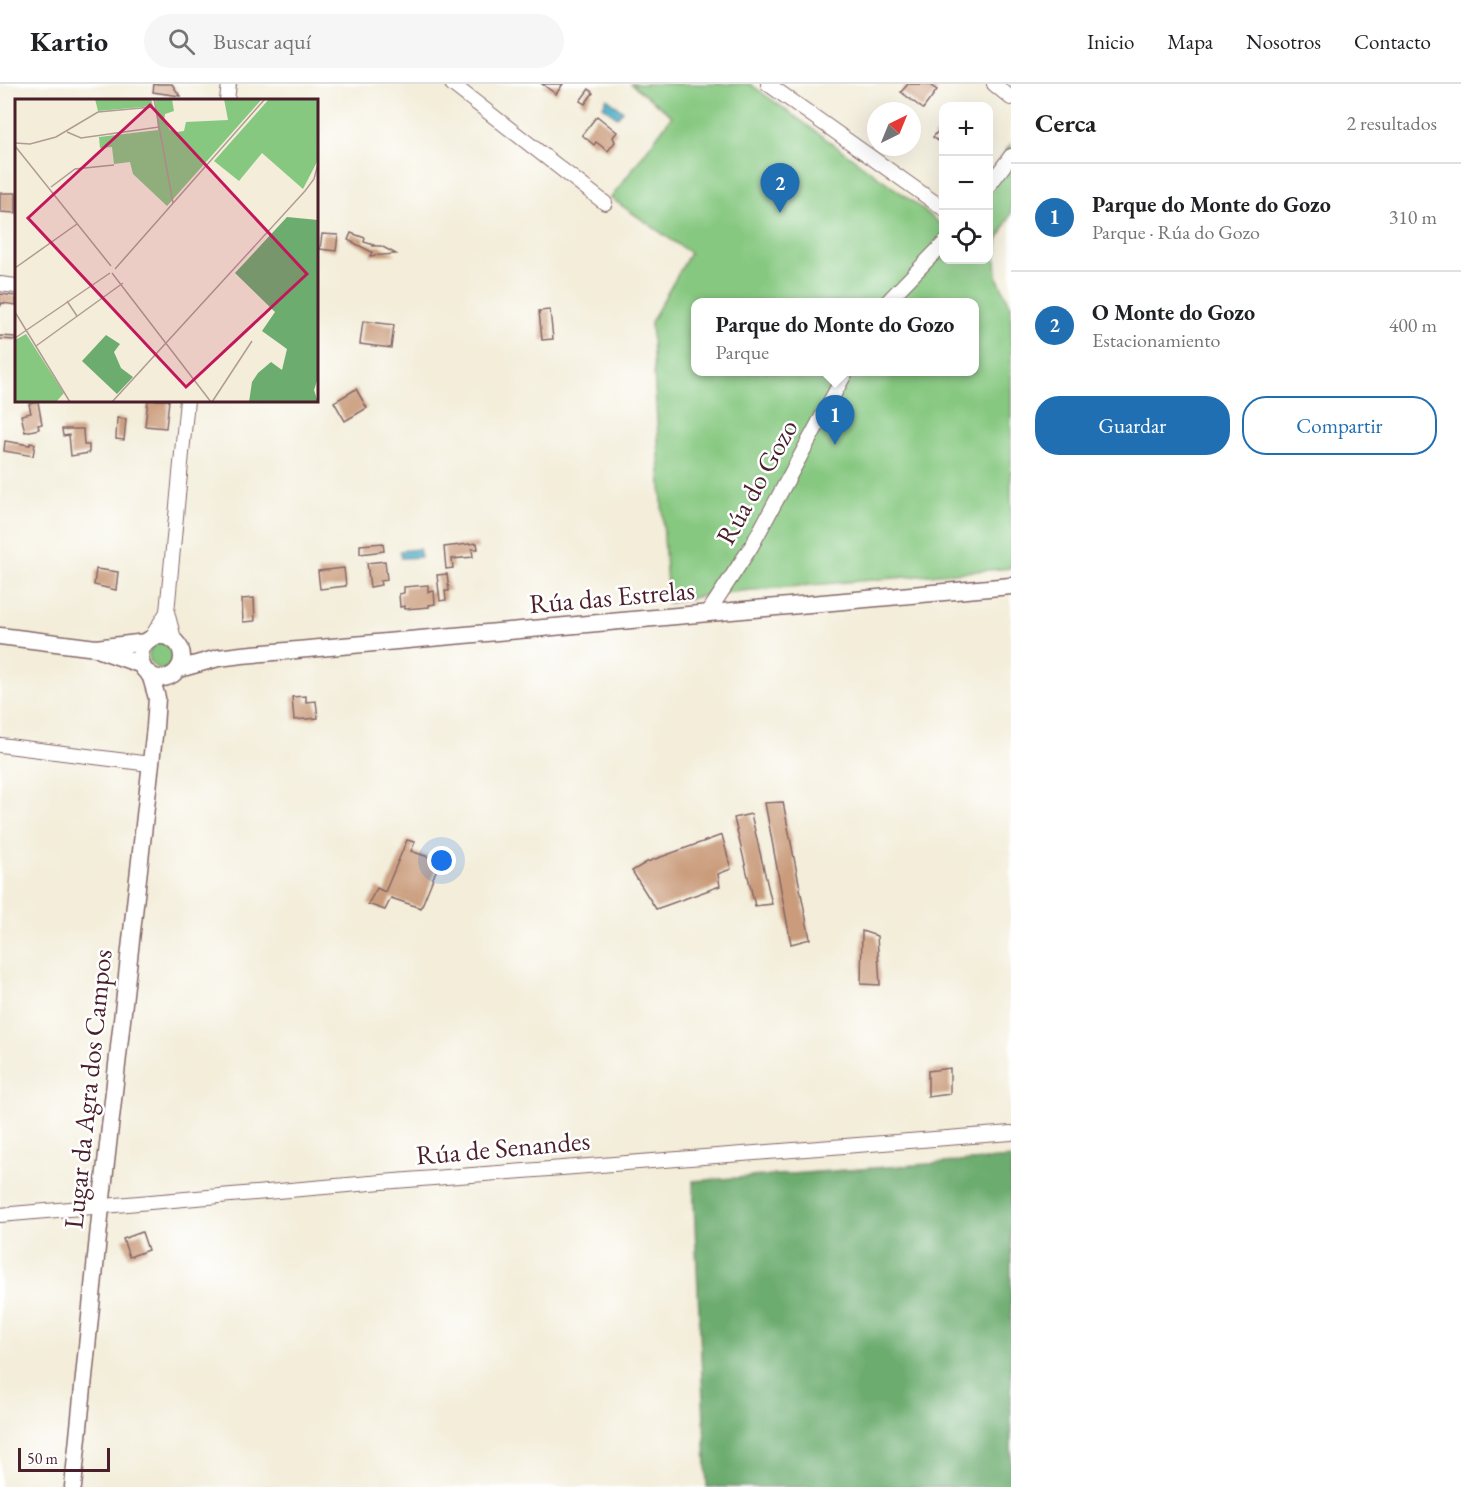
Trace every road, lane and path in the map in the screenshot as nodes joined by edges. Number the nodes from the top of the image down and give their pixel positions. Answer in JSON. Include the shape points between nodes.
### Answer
{"nodes":[{"id":1,"x":229,"y":84,"type":"edge"},
{"id":2,"x":452,"y":84,"type":"edge"},
{"id":3,"x":768,"y":84,"type":"edge"},
{"id":4,"x":994,"y":84,"type":"edge"},
{"id":5,"x":1011,"y":98,"type":"edge"},
{"id":6,"x":227,"y":99,"type":"edge"},
{"id":7,"x":1011,"y":156,"type":"edge"},
{"id":8,"x":993,"y":180,"type":"edge"},
{"id":9,"x":605,"y":203,"type":"dead end"},
{"id":10,"x":939,"y":205,"type":"edge"},
{"id":11,"x":939,"y":248,"type":"edge"},
{"id":12,"x":0,"y":284,"type":"edge"},
{"id":13,"x":15,"y":286,"type":"edge"},
{"id":14,"x":892,"y":298,"type":"edge"},
{"id":15,"x":844,"y":376,"type":"edge"},
{"id":16,"x":187,"y":402,"type":"edge"},
{"id":17,"x":1011,"y":586,"type":"edge"},
{"id":18,"x":167,"y":612,"type":"junction"},
{"id":19,"x":707,"y":614,"type":"junction"},
{"id":20,"x":0,"y":636,"type":"edge"},
{"id":21,"x":148,"y":640,"type":"junction"},
{"id":22,"x":178,"y":644,"type":"junction"},
{"id":23,"x":96,"y":648,"type":"junction"},
{"id":24,"x":218,"y":658,"type":"junction"},
{"id":25,"x":146,"y":670,"type":"junction"},
{"id":26,"x":174,"y":673,"type":"junction"},
{"id":27,"x":157,"y":698,"type":"junction"},
{"id":28,"x":0,"y":745,"type":"edge"},
{"id":29,"x":150,"y":764,"type":"junction"},
{"id":30,"x":1011,"y":1133,"type":"edge"},
{"id":31,"x":100,"y":1207,"type":"junction"},
{"id":32,"x":0,"y":1215,"type":"edge"},
{"id":33,"x":73,"y":1487,"type":"edge"}],
"edges":[{"from":1,"to":6,"type":"street"},
{"from":2,"to":9,"type":"street"},
{"from":3,"to":10,"type":"street"},
{"from":4,"to":5,"type":"street"},
{"from":7,"to":8,"type":"street"},
{"from":11,"to":14,"type":"street"},
{"from":12,"to":13,"type":"street"},
{"from":15,"to":19,"type":"street","name":"Rúa do Gozo","via":[[751,547]]},
{"from":16,"to":18,"type":"street"},
{"from":17,"to":19,"type":"street","name":"Rúa das Estrelas"},
{"from":18,"to":21,"type":"street"},
{"from":18,"to":22,"type":"street"},
{"from":19,"to":24,"type":"street","name":"Rúa das Estrelas"},
{"from":20,"to":23,"type":"street"},
{"from":21,"to":22,"type":"street","via":[[163,635]]},
{"from":21,"to":23,"type":"street"},
{"from":21,"to":25,"type":"street","via":[[140,652]]},
{"from":22,"to":24,"type":"street","name":"Rúa das Estrelas"},
{"from":22,"to":26,"type":"street","via":[[183,660]]},
{"from":23,"to":25,"type":"street"},
{"from":24,"to":26,"type":"street","name":"Rúa das Estrelas"},
{"from":25,"to":26,"type":"street","via":[[160,678]]},
{"from":25,"to":27,"type":"street","name":"Lugar da Agra dos Campos"},
{"from":26,"to":27,"type":"street","name":"Lugar da Agra dos Campos"},
{"from":27,"to":29,"type":"street","name":"Lugar da Agra dos Campos"},
{"from":28,"to":29,"type":"street"},
{"from":29,"to":31,"type":"street","name":"Lugar da Agra dos Campos"},
{"from":30,"to":31,"type":"street","name":"Rúa de Senandes"},
{"from":31,"to":32,"type":"street","name":"Rúa de Senandes"},
{"from":31,"to":33,"type":"street","name":"Lugar da Agra dos Campos"}]}
